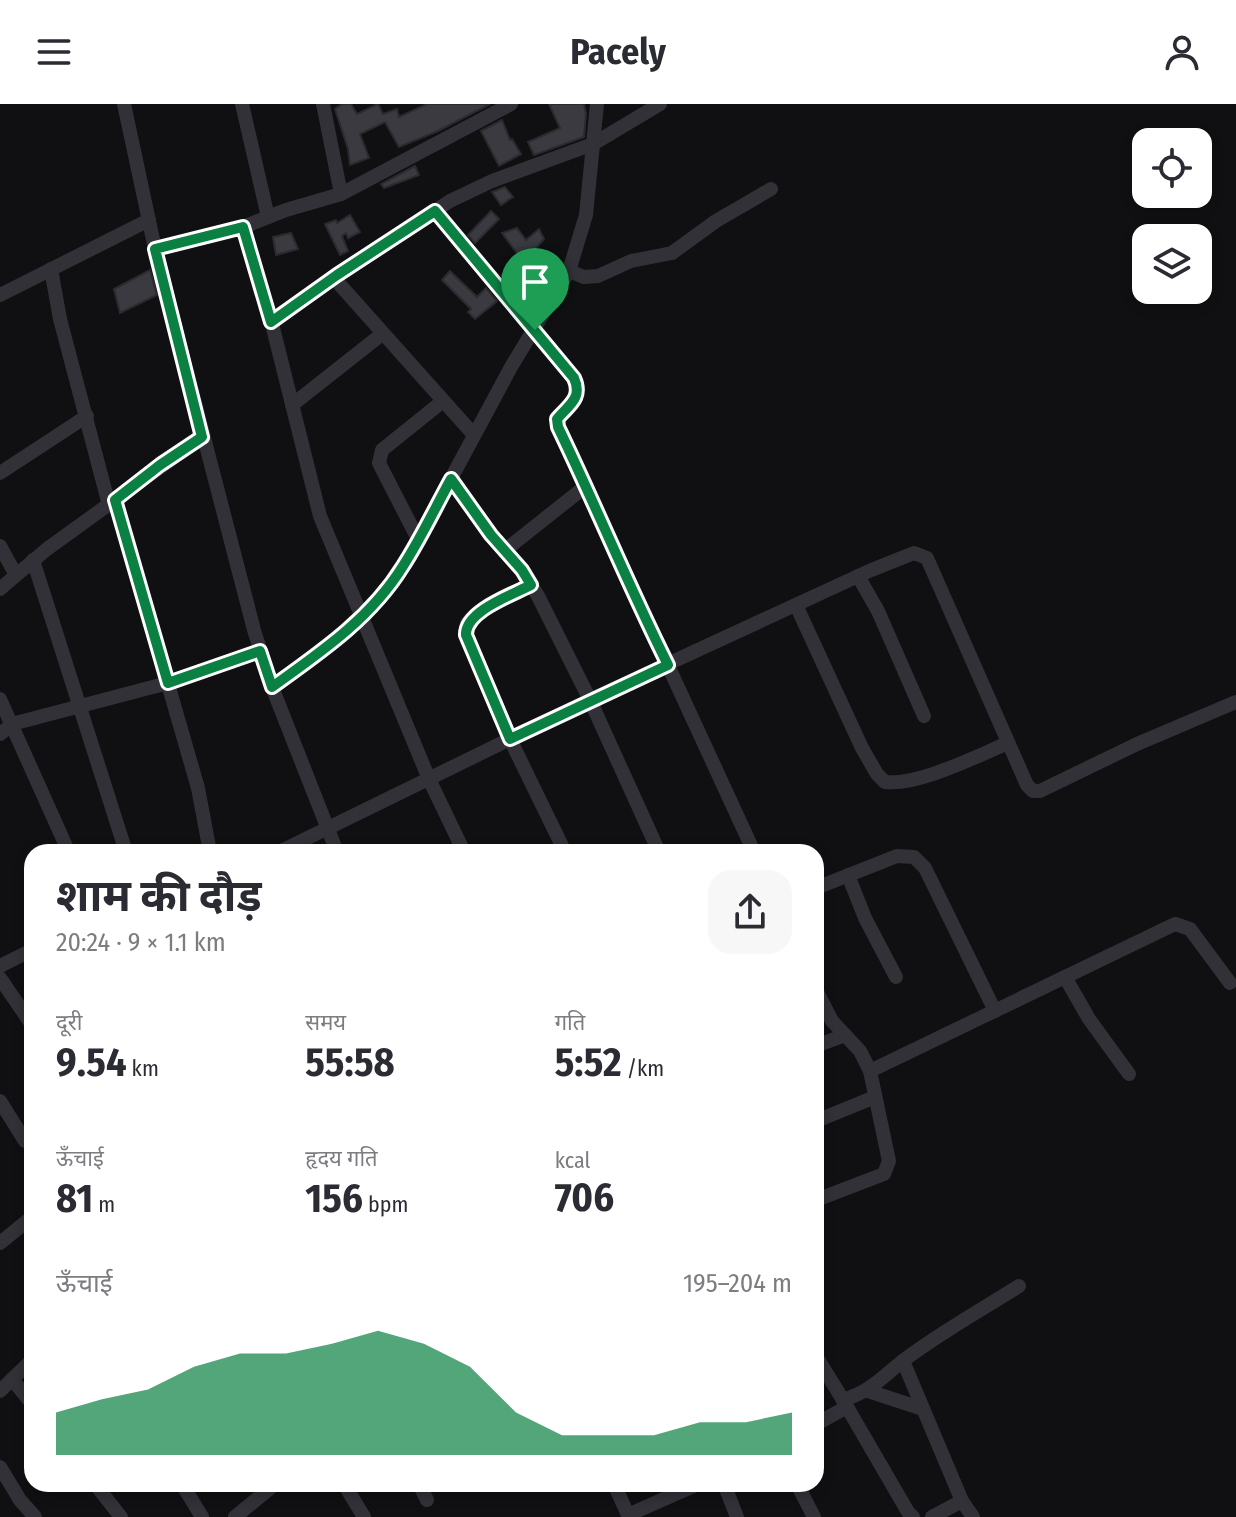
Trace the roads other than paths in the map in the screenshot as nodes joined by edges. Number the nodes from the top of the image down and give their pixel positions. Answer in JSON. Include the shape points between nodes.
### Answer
{"nodes":[{"id":1,"x":124,"y":104,"type":"edge"},
{"id":2,"x":242,"y":104,"type":"edge"},
{"id":3,"x":323,"y":104,"type":"edge"},
{"id":4,"x":511,"y":104,"type":"edge"},
{"id":5,"x":597,"y":104,"type":"edge"},
{"id":6,"x":660,"y":104,"type":"edge"},
{"id":7,"x":593,"y":144,"type":"junction"},
{"id":8,"x":771,"y":189,"type":"dead end"},
{"id":9,"x":341,"y":194,"type":"junction"},
{"id":10,"x":435,"y":211,"type":"junction"},
{"id":11,"x":268,"y":217,"type":"junction"},
{"id":12,"x":149,"y":220,"type":"junction"},
{"id":13,"x":243,"y":227,"type":"junction"},
{"id":14,"x":155,"y":249,"type":"junction"},
{"id":15,"x":51,"y":269,"type":"junction"},
{"id":16,"x":569,"y":271,"type":"junction"},
{"id":17,"x":333,"y":277,"type":"junction"},
{"id":18,"x":0,"y":295,"type":"edge"},
{"id":19,"x":271,"y":322,"type":"junction"},
{"id":20,"x":535,"y":330,"type":"junction"},
{"id":21,"x":382,"y":334,"type":"junction"},
{"id":22,"x":443,"y":401,"type":"junction"},
{"id":23,"x":292,"y":405,"type":"junction"},
{"id":24,"x":87,"y":416,"type":"junction"},
{"id":25,"x":474,"y":435,"type":"junction"},
{"id":26,"x":202,"y":437,"type":"junction"},
{"id":27,"x":0,"y":473,"type":"edge"},
{"id":28,"x":451,"y":479,"type":"junction"},
{"id":29,"x":586,"y":486,"type":"junction"},
{"id":30,"x":112,"y":503,"type":"junction"},
{"id":31,"x":418,"y":539,"type":"junction"},
{"id":32,"x":0,"y":546,"type":"edge"},
{"id":33,"x":504,"y":551,"type":"junction"},
{"id":34,"x":33,"y":560,"type":"junction"},
{"id":35,"x":16,"y":575,"type":"junction"},
{"id":36,"x":858,"y":576,"type":"junction"},
{"id":37,"x":531,"y":585,"type":"junction"},
{"id":38,"x":0,"y":589,"type":"edge"},
{"id":39,"x":796,"y":605,"type":"junction"},
{"id":40,"x":361,"y":617,"type":"junction"},
{"id":41,"x":260,"y":651,"type":"junction"},
{"id":42,"x":668,"y":665,"type":"junction"},
{"id":43,"x":168,"y":683,"type":"junction"},
{"id":44,"x":272,"y":687,"type":"junction"},
{"id":45,"x":0,"y":699,"type":"edge"},
{"id":46,"x":590,"y":700,"type":"junction"},
{"id":47,"x":1236,"y":702,"type":"edge"},
{"id":48,"x":79,"y":707,"type":"junction"},
{"id":49,"x":924,"y":716,"type":"dead end"},
{"id":50,"x":12,"y":724,"type":"junction"},
{"id":51,"x":0,"y":734,"type":"edge"},
{"id":52,"x":510,"y":739,"type":"junction"},
{"id":53,"x":1008,"y":743,"type":"junction"},
{"id":54,"x":429,"y":779,"type":"junction"},
{"id":55,"x":328,"y":829,"type":"junction"},
{"id":56,"x":65,"y":844,"type":"edge"},
{"id":57,"x":123,"y":844,"type":"edge"},
{"id":58,"x":208,"y":844,"type":"edge"},
{"id":59,"x":296,"y":844,"type":"edge"},
{"id":60,"x":334,"y":844,"type":"edge"},
{"id":61,"x":460,"y":844,"type":"edge"},
{"id":62,"x":561,"y":844,"type":"edge"},
{"id":63,"x":655,"y":844,"type":"edge"},
{"id":64,"x":750,"y":844,"type":"edge"},
{"id":65,"x":848,"y":875,"type":"junction"},
{"id":66,"x":824,"y":885,"type":"edge"},
{"id":67,"x":24,"y":954,"type":"edge"},
{"id":68,"x":0,"y":966,"type":"edge"},
{"id":69,"x":896,"y":977,"type":"dead end"},
{"id":70,"x":1065,"y":977,"type":"junction"},
{"id":71,"x":0,"y":978,"type":"edge"},
{"id":72,"x":1230,"y":983,"type":"dead end"},
{"id":73,"x":824,"y":1006,"type":"edge"},
{"id":74,"x":995,"y":1011,"type":"junction"},
{"id":75,"x":24,"y":1013,"type":"edge"},
{"id":76,"x":845,"y":1035,"type":"junction"},
{"id":77,"x":824,"y":1043,"type":"edge"},
{"id":78,"x":870,"y":1071,"type":"junction"},
{"id":79,"x":1129,"y":1074,"type":"dead end"},
{"id":80,"x":875,"y":1097,"type":"junction"},
{"id":81,"x":0,"y":1101,"type":"edge"},
{"id":82,"x":824,"y":1118,"type":"edge"},
{"id":83,"x":24,"y":1139,"type":"edge"},
{"id":84,"x":824,"y":1197,"type":"edge"},
{"id":85,"x":24,"y":1224,"type":"edge"},
{"id":86,"x":0,"y":1243,"type":"edge"},
{"id":87,"x":1019,"y":1286,"type":"dead end"},
{"id":88,"x":903,"y":1361,"type":"junction"},
{"id":89,"x":24,"y":1368,"type":"edge"},
{"id":90,"x":824,"y":1369,"type":"edge"},
{"id":91,"x":12,"y":1379,"type":"junction"},
{"id":92,"x":0,"y":1390,"type":"edge"},
{"id":93,"x":868,"y":1391,"type":"junction"},
{"id":94,"x":24,"y":1394,"type":"edge"},
{"id":95,"x":845,"y":1404,"type":"junction"},
{"id":96,"x":923,"y":1409,"type":"junction"},
{"id":97,"x":824,"y":1418,"type":"edge"},
{"id":98,"x":0,"y":1467,"type":"edge"},
{"id":99,"x":101,"y":1492,"type":"edge"},
{"id":100,"x":187,"y":1492,"type":"edge"},
{"id":101,"x":265,"y":1492,"type":"edge"},
{"id":102,"x":349,"y":1492,"type":"edge"},
{"id":103,"x":423,"y":1492,"type":"edge"},
{"id":104,"x":618,"y":1492,"type":"edge"},
{"id":105,"x":680,"y":1492,"type":"edge"},
{"id":106,"x":727,"y":1492,"type":"edge"},
{"id":107,"x":801,"y":1492,"type":"edge"},
{"id":108,"x":427,"y":1500,"type":"dead end"},
{"id":109,"x":962,"y":1501,"type":"junction"},
{"id":110,"x":628,"y":1516,"type":"edge"},
{"id":111,"x":35,"y":1517,"type":"edge"},
{"id":112,"x":121,"y":1517,"type":"edge"},
{"id":113,"x":202,"y":1517,"type":"edge"},
{"id":114,"x":235,"y":1517,"type":"edge"},
{"id":115,"x":364,"y":1517,"type":"edge"},
{"id":116,"x":737,"y":1517,"type":"edge"},
{"id":117,"x":814,"y":1517,"type":"edge"},
{"id":118,"x":913,"y":1517,"type":"edge"},
{"id":119,"x":932,"y":1517,"type":"edge"},
{"id":120,"x":973,"y":1517,"type":"edge"}],
"edges":[{"from":1,"to":12,"type":"street"},
{"from":2,"to":11,"type":"street"},
{"from":3,"to":9,"type":"street"},
{"from":4,"to":9,"type":"street"},
{"from":5,"to":7,"type":"street"},
{"from":6,"to":7,"type":"street"},
{"from":7,"to":10,"type":"street","via":[[492,181]]},
{"from":7,"to":16,"type":"street","via":[[586,215]]},
{"from":8,"to":16,"type":"street","via":[[716,221],[680,250],[631,261],[598,276]]},
{"from":9,"to":11,"type":"street"},
{"from":10,"to":17,"type":"street"},
{"from":10,"to":20,"type":"street"},
{"from":11,"to":13,"type":"street"},
{"from":12,"to":14,"type":"street"},
{"from":12,"to":15,"type":"street"},
{"from":13,"to":14,"type":"street"},
{"from":13,"to":19,"type":"street"},
{"from":14,"to":26,"type":"street"},
{"from":15,"to":18,"type":"street"},
{"from":15,"to":24,"type":"street"},
{"from":16,"to":20,"type":"street"},
{"from":17,"to":19,"type":"street"},
{"from":17,"to":21,"type":"street"},
{"from":19,"to":23,"type":"street"},
{"from":20,"to":25,"type":"street"},
{"from":20,"to":29,"type":"street","via":[[577,386],[575,400],[556,422]]},
{"from":21,"to":22,"type":"street"},
{"from":21,"to":23,"type":"street"},
{"from":22,"to":25,"type":"street"},
{"from":22,"to":31,"type":"street","via":[[379,455]]},
{"from":23,"to":40,"type":"street","via":[[320,516]]},
{"from":24,"to":27,"type":"street"},
{"from":24,"to":30,"type":"street"},
{"from":25,"to":28,"type":"street"},
{"from":26,"to":30,"type":"street"},
{"from":26,"to":41,"type":"street"},
{"from":28,"to":31,"type":"street"},
{"from":28,"to":33,"type":"street"},
{"from":29,"to":33,"type":"street"},
{"from":29,"to":42,"type":"street"},
{"from":30,"to":34,"type":"street"},
{"from":30,"to":43,"type":"street"},
{"from":31,"to":40,"type":"street","via":[[392,583]]},
{"from":32,"to":35,"type":"street"},
{"from":33,"to":37,"type":"street"},
{"from":34,"to":35,"type":"street"},
{"from":34,"to":48,"type":"street"},
{"from":35,"to":38,"type":"street"},
{"from":36,"to":39,"type":"street"},
{"from":36,"to":49,"type":"street"},
{"from":36,"to":53,"type":"street","via":[[905,555],[927,558]]},
{"from":37,"to":46,"type":"street"},
{"from":37,"to":52,"type":"street","via":[[476,614],[466,628]]},
{"from":39,"to":42,"type":"street"},
{"from":39,"to":53,"type":"street","via":[[862,748],[885,782],[940,771]]},
{"from":40,"to":44,"type":"street"},
{"from":40,"to":54,"type":"street"},
{"from":41,"to":43,"type":"street"},
{"from":41,"to":44,"type":"street"},
{"from":42,"to":46,"type":"street"},
{"from":42,"to":64,"type":"street"},
{"from":43,"to":48,"type":"street"},
{"from":43,"to":58,"type":"street"},
{"from":44,"to":55,"type":"street"},
{"from":45,"to":50,"type":"street"},
{"from":46,"to":52,"type":"street"},
{"from":46,"to":63,"type":"street"},
{"from":47,"to":53,"type":"street","via":[[1040,791],[1027,785]]},
{"from":48,"to":50,"type":"street"},
{"from":48,"to":57,"type":"street"},
{"from":50,"to":51,"type":"street"},
{"from":50,"to":56,"type":"street"},
{"from":52,"to":54,"type":"street"},
{"from":52,"to":62,"type":"street"},
{"from":54,"to":55,"type":"street"},
{"from":54,"to":61,"type":"street"},
{"from":55,"to":59,"type":"street"},
{"from":55,"to":60,"type":"street"},
{"from":65,"to":66,"type":"street"},
{"from":65,"to":69,"type":"street"},
{"from":65,"to":74,"type":"street","via":[[897,856],[919,860]]},
{"from":67,"to":68,"type":"street"},
{"from":70,"to":72,"type":"street","via":[[1180,924],[1190,929]]},
{"from":70,"to":74,"type":"street"},
{"from":70,"to":79,"type":"street"},
{"from":71,"to":75,"type":"street"},
{"from":73,"to":76,"type":"street"},
{"from":74,"to":78,"type":"street"},
{"from":76,"to":77,"type":"street"},
{"from":76,"to":78,"type":"street"},
{"from":78,"to":80,"type":"street"},
{"from":80,"to":82,"type":"street"},
{"from":80,"to":84,"type":"street","via":[[887,1169]]},
{"from":81,"to":83,"type":"street"},
{"from":85,"to":86,"type":"street"},
{"from":87,"to":88,"type":"street"},
{"from":88,"to":93,"type":"street"},
{"from":88,"to":96,"type":"street"},
{"from":89,"to":91,"type":"street"},
{"from":90,"to":95,"type":"street"},
{"from":91,"to":92,"type":"street"},
{"from":91,"to":94,"type":"street"},
{"from":93,"to":95,"type":"street"},
{"from":93,"to":96,"type":"street"},
{"from":95,"to":97,"type":"street"},
{"from":95,"to":118,"type":"street"},
{"from":96,"to":109,"type":"street"},
{"from":98,"to":111,"type":"street"},
{"from":99,"to":112,"type":"street"},
{"from":100,"to":113,"type":"street"},
{"from":101,"to":114,"type":"street"},
{"from":102,"to":115,"type":"street"},
{"from":103,"to":108,"type":"street"},
{"from":104,"to":110,"type":"street"},
{"from":105,"to":110,"type":"street"},
{"from":106,"to":116,"type":"street"},
{"from":107,"to":117,"type":"street"},
{"from":109,"to":119,"type":"street"},
{"from":109,"to":120,"type":"street"}]}
